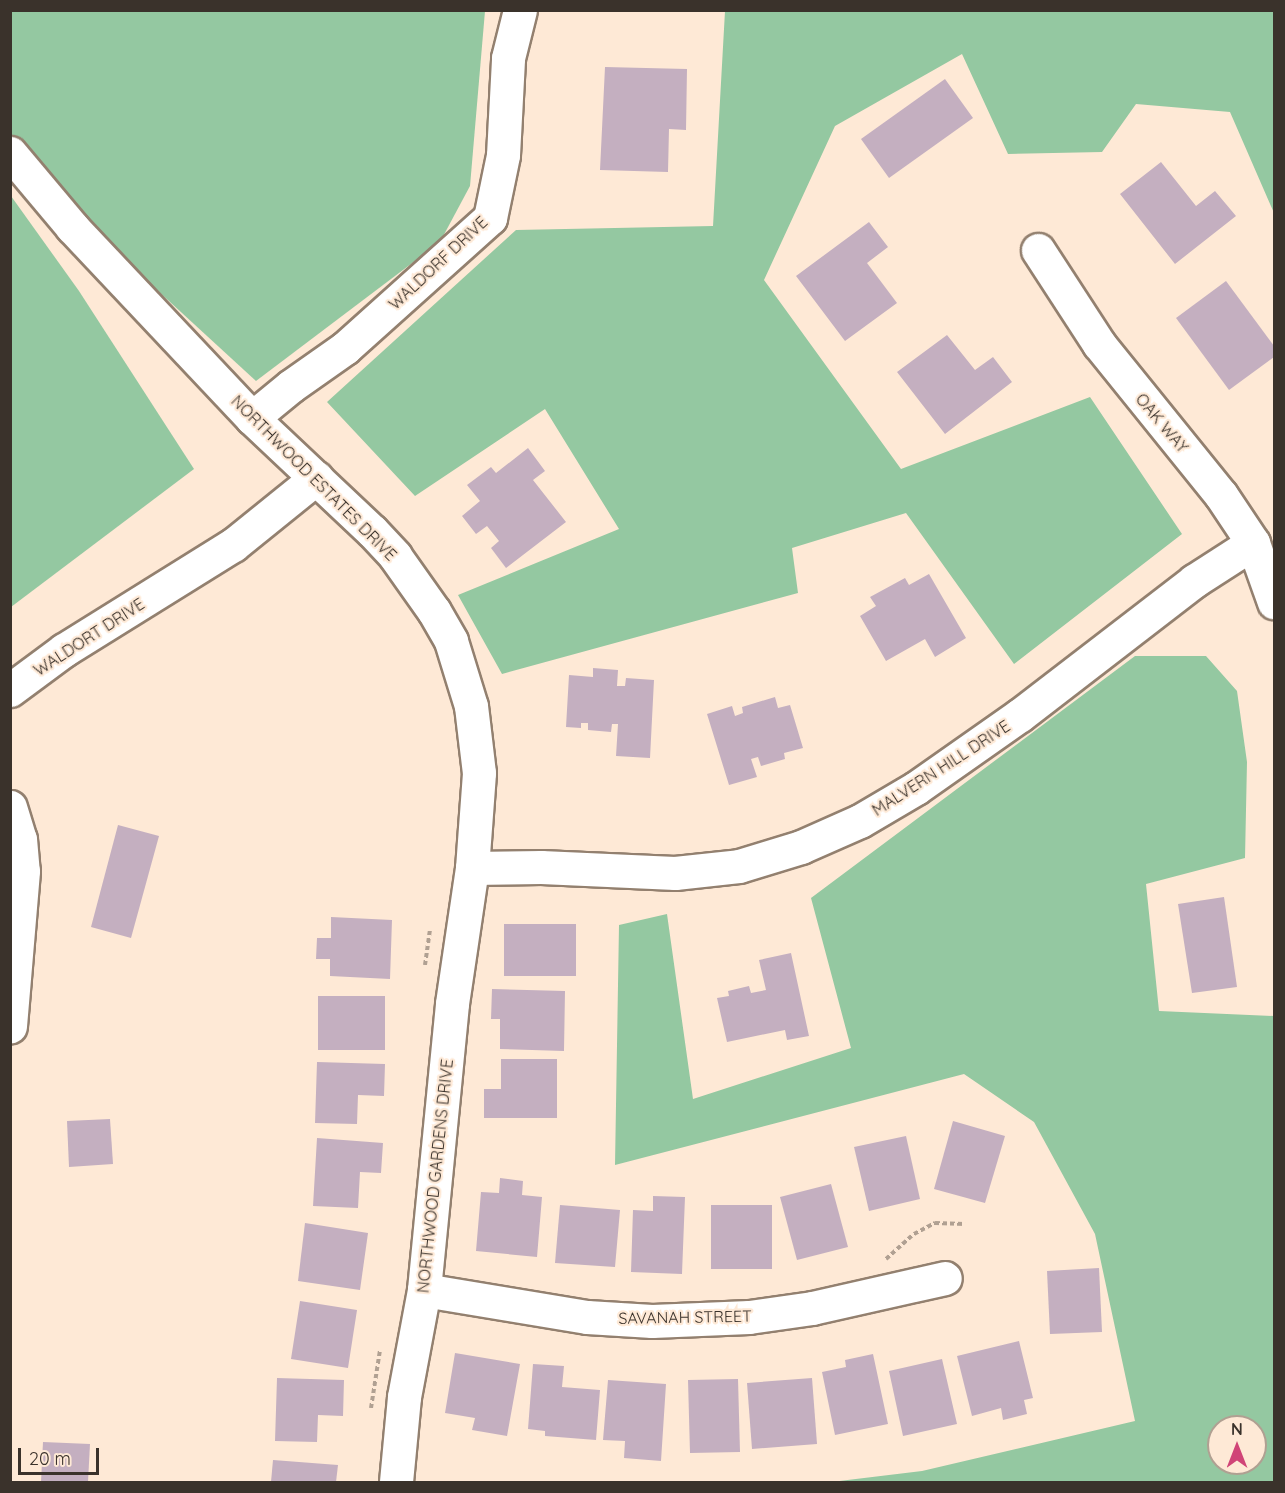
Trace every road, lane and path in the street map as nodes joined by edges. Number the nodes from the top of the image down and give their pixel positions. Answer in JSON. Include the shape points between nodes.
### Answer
{"nodes":[{"id":1,"x":520,"y":10,"type":"edge"},
{"id":2,"x":10,"y":153,"type":"edge"},
{"id":3,"x":1038,"y":250,"type":"dead end"},
{"id":4,"x":252,"y":418,"type":"junction"},
{"id":5,"x":316,"y":478,"type":"junction"},
{"id":6,"x":1253,"y":543,"type":"junction"},
{"id":7,"x":1275,"y":602,"type":"edge"},
{"id":8,"x":10,"y":690,"type":"edge"},
{"id":9,"x":10,"y":807,"type":"edge"},
{"id":10,"x":472,"y":868,"type":"junction"},
{"id":11,"x":10,"y":1026,"type":"edge"},
{"id":12,"x":964,"y":1224,"type":"dead end"},
{"id":13,"x":878,"y":1265,"type":"dead end"},
{"id":14,"x":945,"y":1278,"type":"dead end"},
{"id":15,"x":424,"y":1290,"type":"junction"},
{"id":16,"x":396,"y":1482,"type":"edge"}],
"edges":[{"from":1,"to":4,"type":"street","name":"WALDORF DRIVE","via":[[508,58],[503,156],[489,218],[345,348]]},
{"from":2,"to":4,"type":"street","name":"NORTHWOOD ESTATES DRIVE","via":[[72,227]]},
{"from":3,"to":6,"type":"street","name":"OAK WAY","via":[[1099,344],[1215,486]]},
{"from":4,"to":5,"type":"street","name":"NORTHWOOD ESTATES DRIVE"},
{"from":5,"to":8,"type":"street","name":"WALDORT DRIVE","via":[[232,545],[64,650]]},
{"from":5,"to":10,"type":"street","name":"NORTHWOOD ESTATES DRIVE","via":[[395,556],[451,641],[471,706],[476,739],[479,773]]},
{"from":6,"to":7,"type":"street","name":"OAK WAY"},
{"from":6,"to":10,"type":"street","name":"MALVERN HILL DRIVE","via":[[1194,581],[1020,715],[916,788],[860,821],[801,847],[739,866],[675,873]]},
{"from":9,"to":11,"type":"street","via":[[20,839],[23,871]]},
{"from":10,"to":15,"type":"street","name":"NORTHWOOD GARDENS DRIVE","via":[[452,1004]]},
{"from":12,"to":13,"type":"path","via":[[934,1223],[914,1234]]},
{"from":14,"to":15,"type":"street","name":"SAVANAH STREET","via":[[812,1308],[749,1317],[652,1321],[586,1317]]},
{"from":15,"to":16,"type":"street","name":"NORTHWOOD GARDENS DRIVE","via":[[404,1397]]}]}
